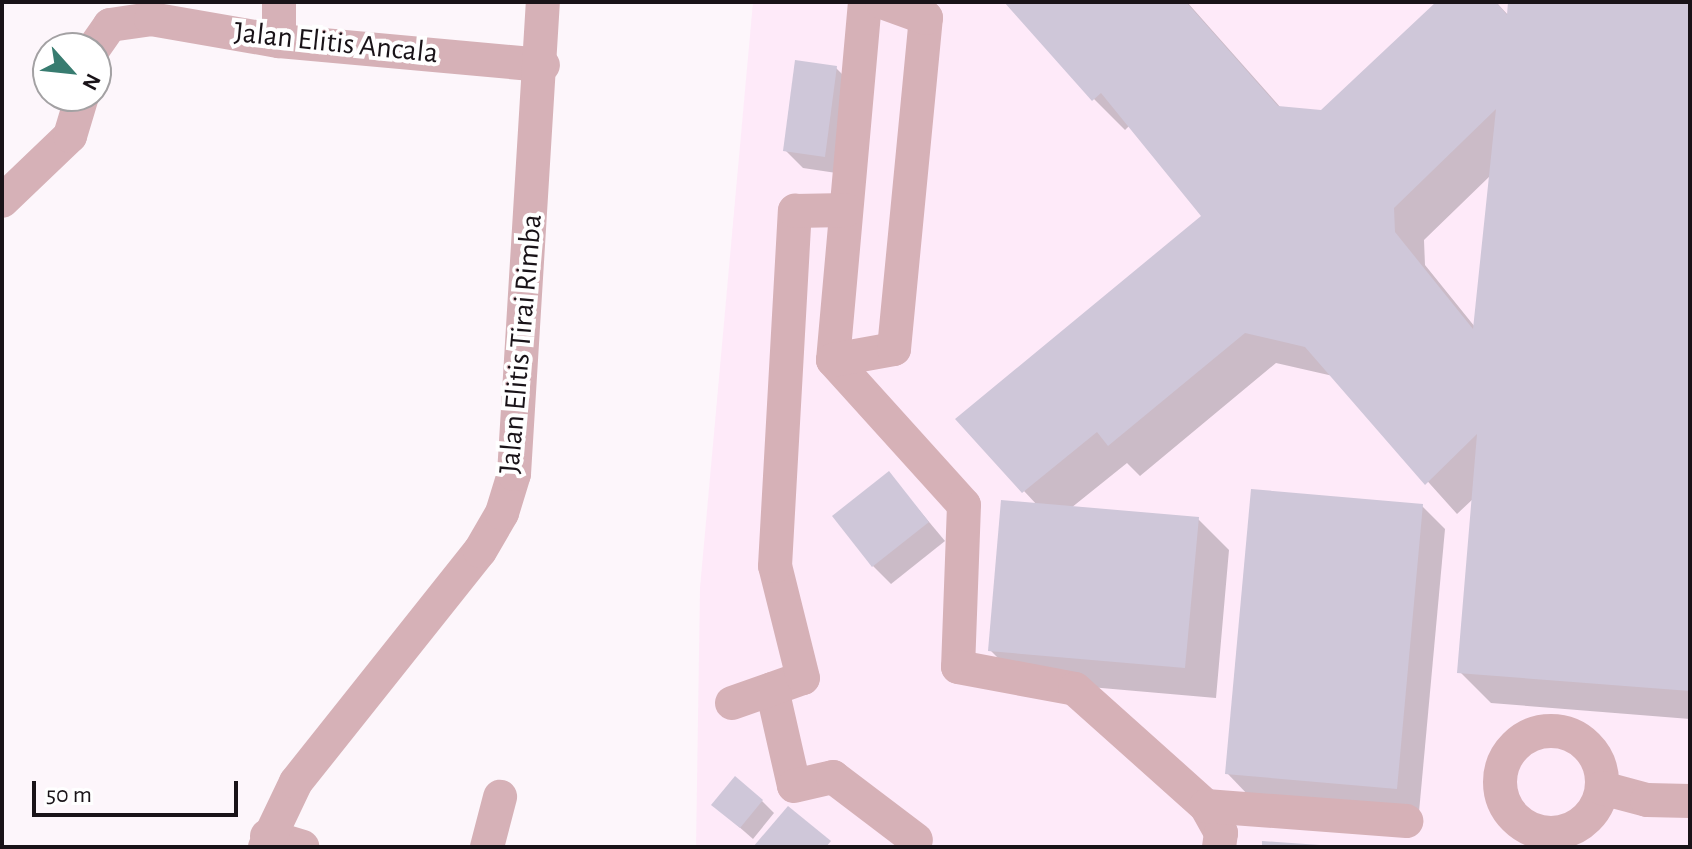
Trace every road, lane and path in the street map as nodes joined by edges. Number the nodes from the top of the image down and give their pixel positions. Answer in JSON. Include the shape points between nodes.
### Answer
{"nodes":[{"id":1,"x":279,"y":2,"type":"edge"},
{"id":2,"x":543,"y":2,"type":"edge"},
{"id":3,"x":865,"y":2,"type":"edge"},
{"id":4,"x":882,"y":2,"type":"edge"},
{"id":5,"x":105,"y":32,"type":"edge"},
{"id":6,"x":279,"y":41,"type":"junction"},
{"id":7,"x":543,"y":65,"type":"junction"},
{"id":8,"x":77,"y":112,"type":"edge"},
{"id":9,"x":2,"y":201,"type":"edge"},
{"id":10,"x":846,"y":210,"type":"junction"},
{"id":11,"x":833,"y":360,"type":"junction"},
{"id":12,"x":772,"y":689,"type":"junction"},
{"id":13,"x":732,"y":703,"type":"dead end"},
{"id":14,"x":1602,"y":788,"type":"dead end"},
{"id":15,"x":500,"y":797,"type":"dead end"},
{"id":16,"x":1690,"y":801,"type":"edge"},
{"id":17,"x":1206,"y":806,"type":"junction"},
{"id":18,"x":1406,"y":821,"type":"dead end"},
{"id":19,"x":916,"y":840,"type":"dead end"},
{"id":20,"x":266,"y":842,"type":"edge"},
{"id":21,"x":302,"y":847,"type":"edge"},
{"id":22,"x":487,"y":847,"type":"edge"},
{"id":23,"x":1219,"y":847,"type":"edge"}],
"edges":[{"from":1,"to":6,"type":"street"},
{"from":2,"to":7,"type":"street","name":"Jalan Elitis Tirai Rimba"},
{"from":3,"to":10,"type":"street"},
{"from":4,"to":11,"type":"street","via":[[926,18],[894,349]]},
{"from":5,"to":6,"type":"street","name":"Jalan Elitis Ancala","via":[[128,20]]},
{"from":6,"to":7,"type":"street","name":"Jalan Elitis Ancala"},
{"from":7,"to":20,"type":"street","name":"Jalan Elitis Tirai Rimba","via":[[514,474],[502,513],[480,551],[296,782]]},
{"from":8,"to":9,"type":"street","via":[[70,136]]},
{"from":10,"to":11,"type":"street"},
{"from":10,"to":12,"type":"street","via":[[795,211],[775,566],[803,678]]},
{"from":11,"to":17,"type":"street","via":[[964,505],[958,667],[1075,689]]},
{"from":12,"to":13,"type":"street"},
{"from":12,"to":19,"type":"street","via":[[794,786],[833,777]]},
{"from":14,"to":16,"type":"street","via":[[1647,800]]},
{"from":15,"to":22,"type":"street"},
{"from":17,"to":18,"type":"street"},
{"from":17,"to":23,"type":"street","via":[[1221,833]]},
{"from":20,"to":21,"type":"street"}]}
